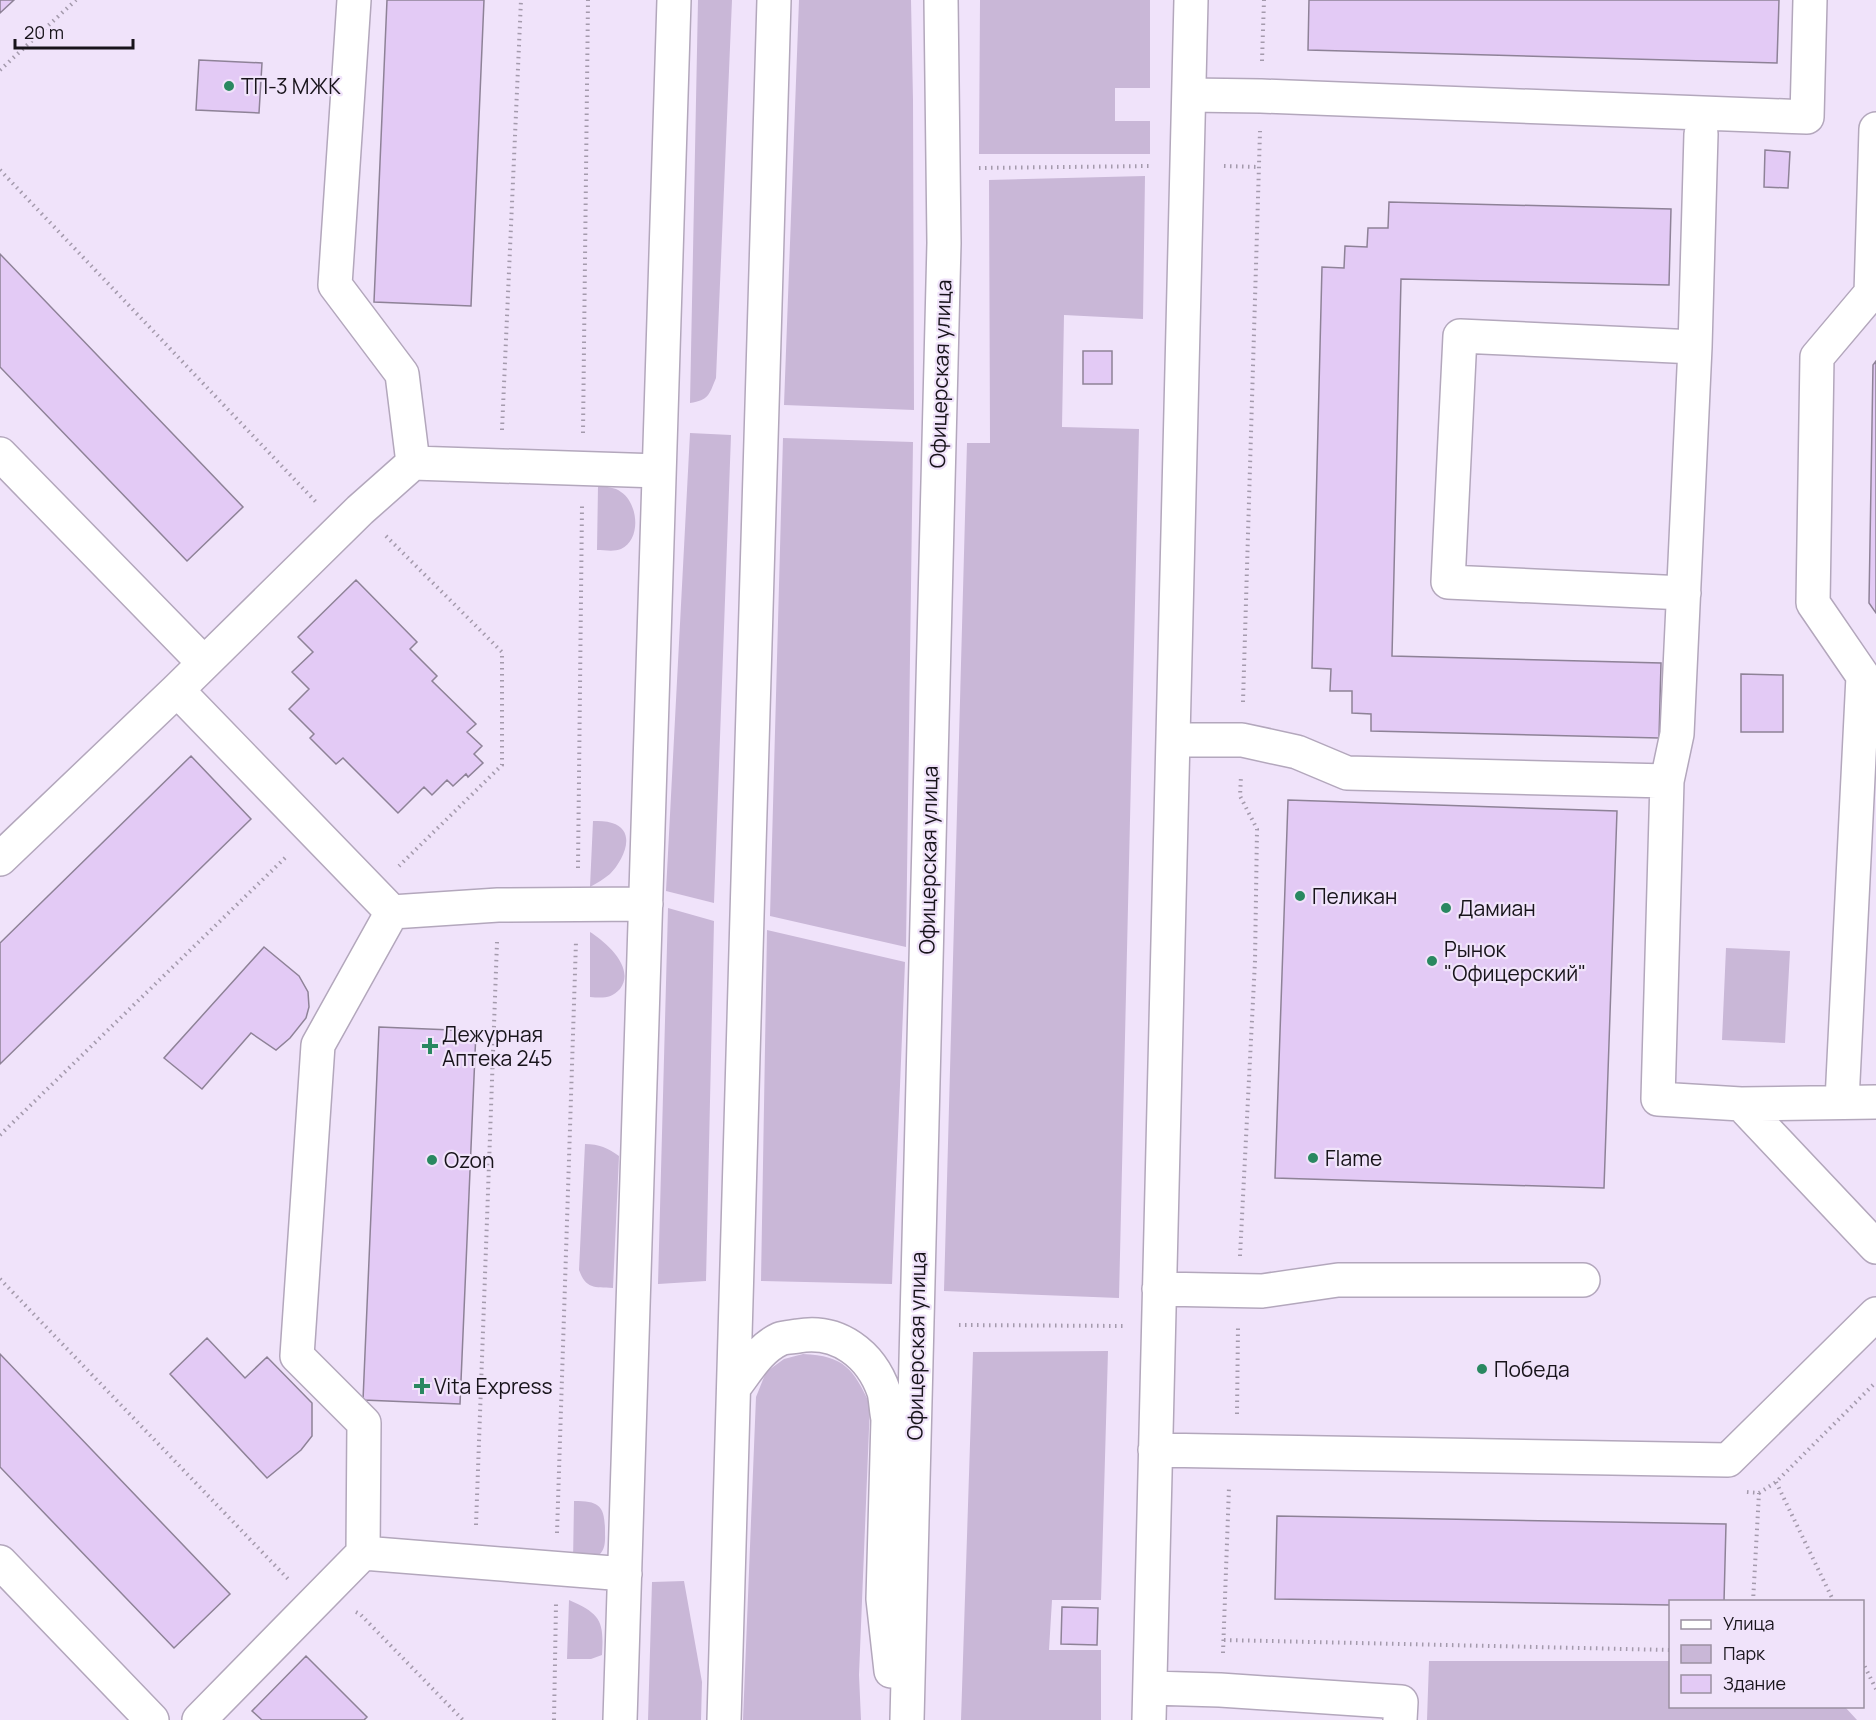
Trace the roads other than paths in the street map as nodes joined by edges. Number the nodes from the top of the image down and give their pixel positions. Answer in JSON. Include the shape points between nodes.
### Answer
{"nodes":[{"id":1,"x":354,"y":0,"type":"edge"},
{"id":2,"x":674,"y":0,"type":"edge"},
{"id":3,"x":774,"y":0,"type":"edge"},
{"id":4,"x":941,"y":0,"type":"edge"},
{"id":5,"x":1191,"y":0,"type":"edge"},
{"id":6,"x":1810,"y":0,"type":"edge"},
{"id":7,"x":1189,"y":95,"type":"junction"},
{"id":8,"x":1876,"y":129,"type":"edge"},
{"id":9,"x":1701,"y":134,"type":"dead end"},
{"id":10,"x":1873,"y":293,"type":"edge"},
{"id":11,"x":1695,"y":347,"type":"junction"},
{"id":12,"x":0,"y":454,"type":"edge"},
{"id":13,"x":413,"y":463,"type":"junction"},
{"id":14,"x":659,"y":471,"type":"junction"},
{"id":15,"x":1684,"y":593,"type":"junction"},
{"id":16,"x":204,"y":663,"type":"junction"},
{"id":17,"x":1869,"y":676,"type":"edge"},
{"id":18,"x":177,"y":690,"type":"junction"},
{"id":19,"x":1173,"y":740,"type":"junction"},
{"id":20,"x":1667,"y":781,"type":"junction"},
{"id":21,"x":0,"y":859,"type":"edge"},
{"id":22,"x":646,"y":904,"type":"junction"},
{"id":23,"x":392,"y":912,"type":"junction"},
{"id":24,"x":1842,"y":1101,"type":"junction"},
{"id":25,"x":1876,"y":1102,"type":"edge"},
{"id":26,"x":1741,"y":1104,"type":"junction"},
{"id":27,"x":1876,"y":1247,"type":"edge"},
{"id":28,"x":1583,"y":1280,"type":"dead end"},
{"id":29,"x":1159,"y":1289,"type":"junction"},
{"id":30,"x":1876,"y":1314,"type":"edge"},
{"id":31,"x":735,"y":1386,"type":"junction"},
{"id":32,"x":1155,"y":1450,"type":"junction"},
{"id":33,"x":363,"y":1552,"type":"junction"},
{"id":34,"x":0,"y":1563,"type":"edge"},
{"id":35,"x":625,"y":1574,"type":"junction"},
{"id":36,"x":1150,"y":1688,"type":"junction"},
{"id":37,"x":152,"y":1720,"type":"edge"},
{"id":38,"x":199,"y":1720,"type":"edge"},
{"id":39,"x":620,"y":1720,"type":"edge"},
{"id":40,"x":724,"y":1720,"type":"edge"},
{"id":41,"x":897,"y":1720,"type":"edge"},
{"id":42,"x":907,"y":1720,"type":"edge"},
{"id":43,"x":1149,"y":1720,"type":"edge"},
{"id":44,"x":1400,"y":1720,"type":"edge"}],
"edges":[{"from":1,"to":13,"type":"main road","via":[[335,285],[402,374]]},
{"from":2,"to":14,"type":"main road"},
{"from":3,"to":31,"type":"main road"},
{"from":4,"to":42,"type":"main road","name":"Офицерская улица","via":[[944,243]]},
{"from":5,"to":7,"type":"main road"},
{"from":6,"to":7,"type":"main road","via":[[1807,117]]},
{"from":7,"to":19,"type":"main road"},
{"from":8,"to":10,"type":"main road"},
{"from":9,"to":11,"type":"main road"},
{"from":10,"to":17,"type":"main road","via":[[1817,357],[1813,603]]},
{"from":11,"to":15,"type":"main road"},
{"from":11,"to":15,"type":"main road","via":[[1460,336],[1448,582]]},
{"from":12,"to":16,"type":"main road"},
{"from":13,"to":14,"type":"main road"},
{"from":13,"to":16,"type":"main road"},
{"from":14,"to":22,"type":"main road"},
{"from":15,"to":20,"type":"main road","via":[[1677,734]]},
{"from":16,"to":18,"type":"main road"},
{"from":17,"to":24,"type":"main road"},
{"from":18,"to":21,"type":"main road"},
{"from":18,"to":23,"type":"main road"},
{"from":19,"to":20,"type":"main road","via":[[1242,740],[1297,752],[1347,773]]},
{"from":19,"to":29,"type":"main road"},
{"from":20,"to":26,"type":"main road","via":[[1658,1099]]},
{"from":22,"to":23,"type":"main road","via":[[498,905]]},
{"from":22,"to":35,"type":"main road"},
{"from":23,"to":33,"type":"main road","via":[[318,1045],[297,1356],[364,1423]]},
{"from":24,"to":25,"type":"main road"},
{"from":24,"to":26,"type":"main road"},
{"from":26,"to":27,"type":"main road"},
{"from":28,"to":29,"type":"main road","via":[[1338,1280],[1262,1291]]},
{"from":29,"to":32,"type":"main road"},
{"from":30,"to":32,"type":"main road","via":[[1728,1460]]},
{"from":31,"to":40,"type":"main road"},
{"from":31,"to":41,"type":"main road","name":"Офицерская улица","via":[[756,1357],[780,1339],[808,1334],[829,1335],[854,1348],[874,1372],[884,1393],[888,1419],[883,1599]]},
{"from":32,"to":36,"type":"main road"},
{"from":33,"to":35,"type":"main road"},
{"from":33,"to":38,"type":"main road"},
{"from":34,"to":37,"type":"main road"},
{"from":35,"to":39,"type":"main road"},
{"from":36,"to":43,"type":"main road"},
{"from":36,"to":44,"type":"main road","via":[[1401,1702]]}]}
